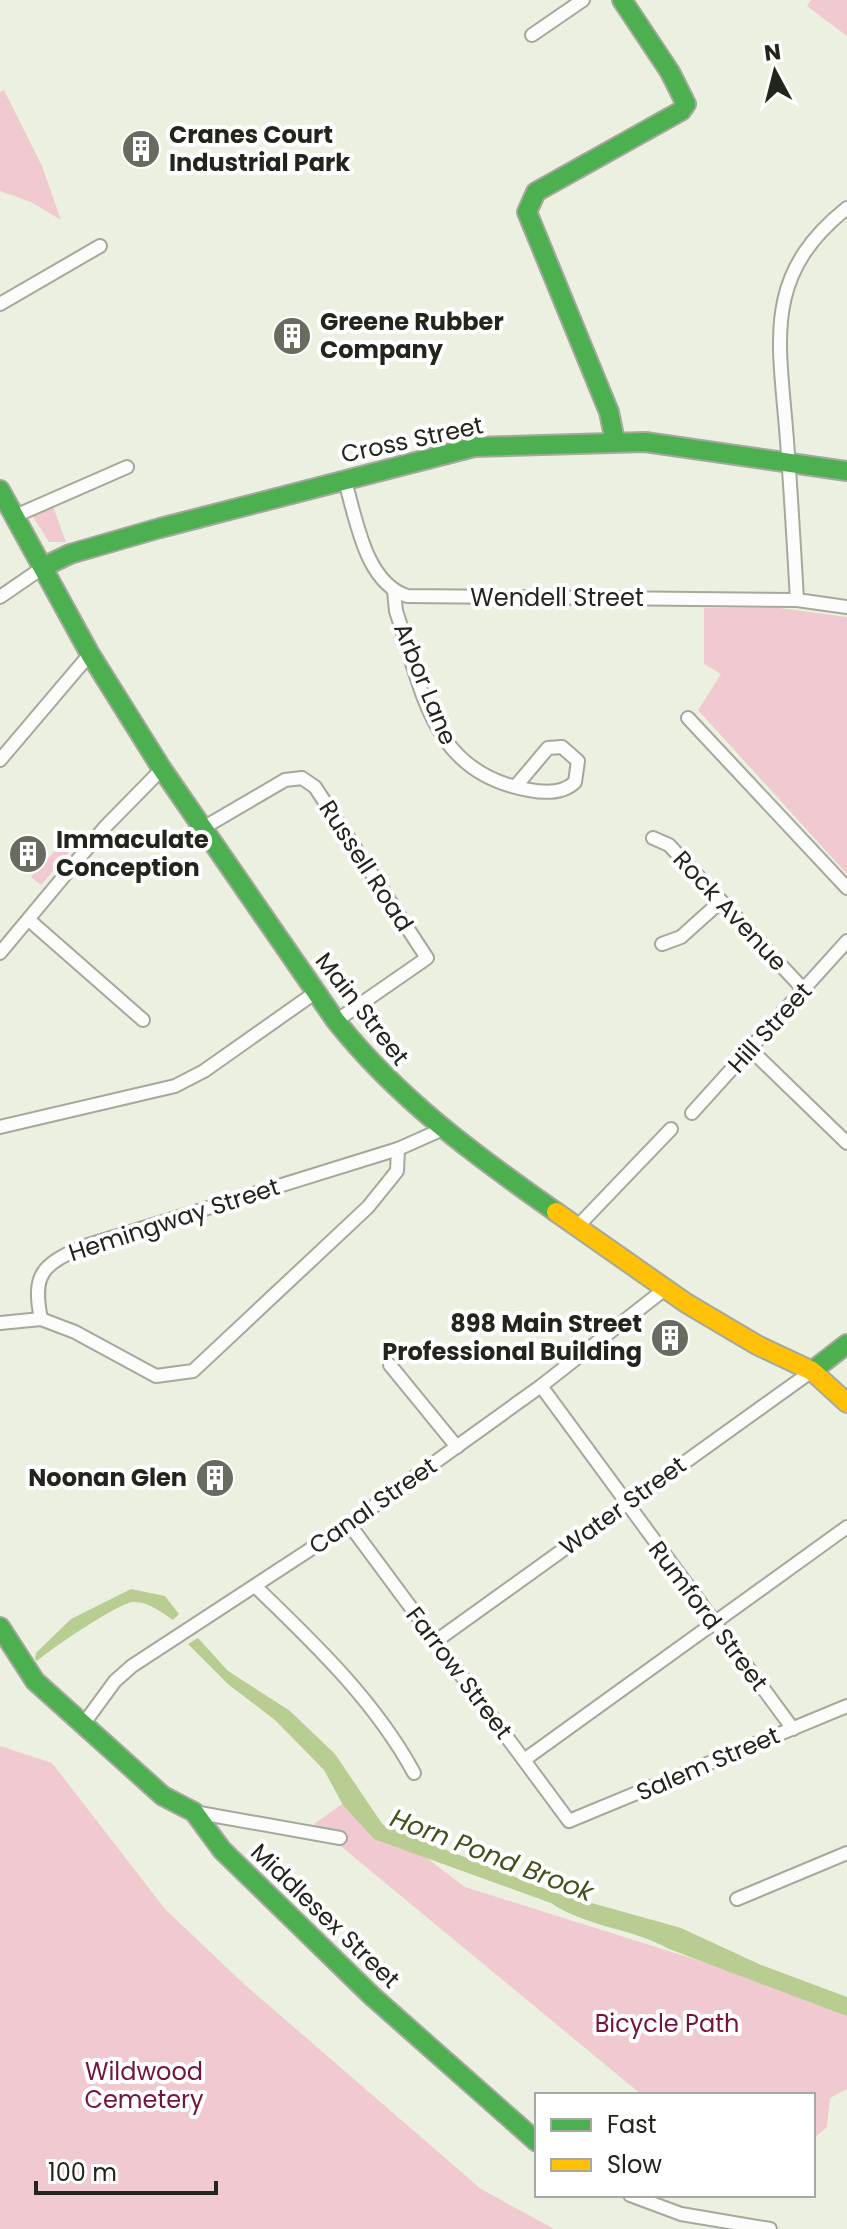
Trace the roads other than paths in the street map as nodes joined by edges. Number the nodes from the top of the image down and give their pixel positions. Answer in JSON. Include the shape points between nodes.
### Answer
{"nodes":[{"id":1,"x":583,"y":0,"type":"edge"},
{"id":2,"x":622,"y":0,"type":"edge"},
{"id":3,"x":532,"y":35,"type":"dead end"},
{"id":4,"x":847,"y":208,"type":"edge"},
{"id":5,"x":100,"y":246,"type":"dead end"},
{"id":6,"x":0,"y":304,"type":"edge"},
{"id":7,"x":615,"y":441,"type":"junction"},
{"id":8,"x":788,"y":462,"type":"junction"},
{"id":9,"x":127,"y":467,"type":"dead end"},
{"id":10,"x":847,"y":471,"type":"edge"},
{"id":11,"x":344,"y":478,"type":"junction"},
{"id":12,"x":0,"y":490,"type":"edge"},
{"id":13,"x":15,"y":516,"type":"junction"},
{"id":14,"x":45,"y":566,"type":"junction"},
{"id":15,"x":394,"y":591,"type":"junction"},
{"id":16,"x":0,"y":597,"type":"edge"},
{"id":17,"x":797,"y":600,"type":"junction"},
{"id":18,"x":847,"y":607,"type":"edge"},
{"id":19,"x":90,"y":654,"type":"junction"},
{"id":20,"x":688,"y":718,"type":"dead end"},
{"id":21,"x":0,"y":760,"type":"edge"},
{"id":22,"x":162,"y":769,"type":"junction"},
{"id":23,"x":515,"y":787,"type":"junction"},
{"id":24,"x":203,"y":828,"type":"junction"},
{"id":25,"x":653,"y":838,"type":"dead end"},
{"id":26,"x":847,"y":888,"type":"edge"},
{"id":27,"x":720,"y":902,"type":"junction"},
{"id":28,"x":29,"y":920,"type":"junction"},
{"id":29,"x":847,"y":941,"type":"edge"},
{"id":30,"x":662,"y":944,"type":"dead end"},
{"id":31,"x":0,"y":953,"type":"edge"},
{"id":32,"x":804,"y":990,"type":"junction"},
{"id":33,"x":316,"y":992,"type":"junction"},
{"id":34,"x":143,"y":1020,"type":"dead end"},
{"id":35,"x":336,"y":1021,"type":"junction"},
{"id":36,"x":750,"y":1049,"type":"junction"},
{"id":37,"x":692,"y":1113,"type":"dead end"},
{"id":38,"x":0,"y":1127,"type":"edge"},
{"id":39,"x":443,"y":1129,"type":"junction"},
{"id":40,"x":671,"y":1129,"type":"dead end"},
{"id":41,"x":847,"y":1143,"type":"edge"},
{"id":42,"x":398,"y":1149,"type":"junction"},
{"id":43,"x":577,"y":1227,"type":"junction"},
{"id":44,"x":665,"y":1289,"type":"junction"},
{"id":45,"x":41,"y":1319,"type":"junction"},
{"id":46,"x":0,"y":1323,"type":"edge"},
{"id":47,"x":847,"y":1344,"type":"edge"},
{"id":48,"x":390,"y":1365,"type":"dead end"},
{"id":49,"x":812,"y":1371,"type":"junction"},
{"id":50,"x":541,"y":1386,"type":"junction"},
{"id":51,"x":847,"y":1403,"type":"edge"},
{"id":52,"x":457,"y":1447,"type":"junction"},
{"id":53,"x":626,"y":1505,"type":"junction"},
{"id":54,"x":349,"y":1524,"type":"junction"},
{"id":55,"x":847,"y":1527,"type":"edge"},
{"id":56,"x":256,"y":1587,"type":"junction"},
{"id":57,"x":713,"y":1623,"type":"junction"},
{"id":58,"x":3,"y":1638,"type":"edge"},
{"id":59,"x":436,"y":1641,"type":"junction"},
{"id":60,"x":847,"y":1706,"type":"edge"},
{"id":61,"x":85,"y":1722,"type":"junction"},
{"id":62,"x":793,"y":1729,"type":"junction"},
{"id":63,"x":524,"y":1760,"type":"junction"},
{"id":64,"x":414,"y":1773,"type":"dead end"},
{"id":65,"x":194,"y":1812,"type":"junction"},
{"id":66,"x":569,"y":1821,"type":"joint"},
{"id":67,"x":340,"y":1838,"type":"dead end"},
{"id":68,"x":847,"y":1853,"type":"edge"},
{"id":69,"x":737,"y":1899,"type":"dead end"},
{"id":70,"x":535,"y":2140,"type":"edge"},
{"id":71,"x":635,"y":2197,"type":"edge"},
{"id":72,"x":770,"y":2229,"type":"edge"}],
"edges":[{"from":1,"to":3,"type":"street"},
{"from":2,"to":7,"type":"street","via":[[686,104],[538,191],[530,200],[528,221],[609,412]]},
{"from":4,"to":8,"type":"street","via":[[818,231],[795,264],[785,297],[777,346]]},
{"from":5,"to":6,"type":"street"},
{"from":7,"to":8,"type":"street","name":"Cross Street"},
{"from":7,"to":11,"type":"street","name":"Cross Street","via":[[466,448]]},
{"from":8,"to":10,"type":"street","name":"Cross Street"},
{"from":8,"to":17,"type":"street"},
{"from":9,"to":13,"type":"street"},
{"from":11,"to":14,"type":"street","name":"Cross Street","via":[[104,544]]},
{"from":11,"to":15,"type":"street","via":[[373,563]]},
{"from":12,"to":13,"type":"street","name":"Main Street"},
{"from":13,"to":14,"type":"street","name":"Main Street"},
{"from":14,"to":16,"type":"street"},
{"from":14,"to":19,"type":"street","name":"Main Street"},
{"from":15,"to":17,"type":"street","name":"Wendell Street","via":[[418,598]]},
{"from":15,"to":23,"type":"street","name":"Arbor Lane","via":[[396,611],[441,734],[467,767]]},
{"from":17,"to":18,"type":"street","name":"Wendell Street"},
{"from":19,"to":21,"type":"street"},
{"from":19,"to":22,"type":"street","name":"Main Street"},
{"from":20,"to":26,"type":"street"},
{"from":22,"to":24,"type":"street","name":"Main Street"},
{"from":22,"to":28,"type":"street","via":[[105,827]]},
{"from":23,"to":23,"type":"street","name":"Arbor Lane","via":[[548,748],[562,747],[578,761],[578,775],[564,790]]},
{"from":24,"to":33,"type":"street","name":"Main Street"},
{"from":24,"to":35,"type":"street","name":"Russell Road","via":[[285,780],[302,778],[315,787],[427,958]]},
{"from":25,"to":27,"type":"street","name":"Rock Avenue","via":[[669,845]]},
{"from":27,"to":30,"type":"street","via":[[681,937]]},
{"from":27,"to":32,"type":"street","name":"Rock Avenue"},
{"from":28,"to":31,"type":"street"},
{"from":28,"to":34,"type":"street"},
{"from":29,"to":32,"type":"street","name":"Hill Street"},
{"from":32,"to":36,"type":"street","name":"Hill Street"},
{"from":33,"to":35,"type":"street","name":"Main Street"},
{"from":33,"to":38,"type":"street","via":[[175,1086]]},
{"from":35,"to":39,"type":"street","name":"Main Street","via":[[394,1088]]},
{"from":36,"to":37,"type":"street","name":"Hill Street"},
{"from":36,"to":41,"type":"street"},
{"from":39,"to":42,"type":"street","name":"Hemingway Street"},
{"from":39,"to":43,"type":"street","name":"Main Street"},
{"from":40,"to":43,"type":"street"},
{"from":42,"to":45,"type":"street","name":"Hemingway Street","via":[[82,1247],[49,1262],[35,1290]]},
{"from":42,"to":45,"type":"street","via":[[397,1171],[368,1207],[193,1371],[156,1376]]},
{"from":43,"to":44,"type":"street","name":"Main Street"},
{"from":44,"to":49,"type":"street","name":"Main Street","via":[[757,1345]]},
{"from":44,"to":50,"type":"street","name":"Canal Street"},
{"from":45,"to":46,"type":"street"},
{"from":47,"to":49,"type":"street"},
{"from":48,"to":52,"type":"street"},
{"from":49,"to":51,"type":"street","name":"Main Street"},
{"from":49,"to":53,"type":"street","name":"Water Street"},
{"from":50,"to":52,"type":"street","name":"Canal Street"},
{"from":50,"to":53,"type":"street","name":"Rumford Street"},
{"from":52,"to":54,"type":"street","name":"Canal Street"},
{"from":53,"to":57,"type":"street","name":"Rumford Street"},
{"from":53,"to":59,"type":"street","name":"Water Street"},
{"from":54,"to":56,"type":"street","name":"Canal Street"},
{"from":54,"to":59,"type":"street","name":"Farrow Street"},
{"from":55,"to":57,"type":"street"},
{"from":56,"to":61,"type":"street","name":"Canal Street","via":[[132,1666]]},
{"from":56,"to":64,"type":"street","via":[[391,1730]]},
{"from":57,"to":62,"type":"street","name":"Rumford Street"},
{"from":57,"to":63,"type":"street"},
{"from":58,"to":61,"type":"street","name":"Middlesex Street","via":[[35,1681]]},
{"from":59,"to":63,"type":"street","name":"Farrow Street"},
{"from":60,"to":62,"type":"street","name":"Salem Street"},
{"from":61,"to":65,"type":"street","name":"Middlesex Street","via":[[163,1796]]},
{"from":62,"to":66,"type":"street","name":"Salem Street"},
{"from":63,"to":66,"type":"street","name":"Farrow Street"},
{"from":65,"to":67,"type":"street"},
{"from":65,"to":70,"type":"street","name":"Middlesex Street","via":[[222,1850],[372,1996]]},
{"from":68,"to":69,"type":"street"},
{"from":71,"to":72,"type":"street","via":[[681,2214]]}]}
